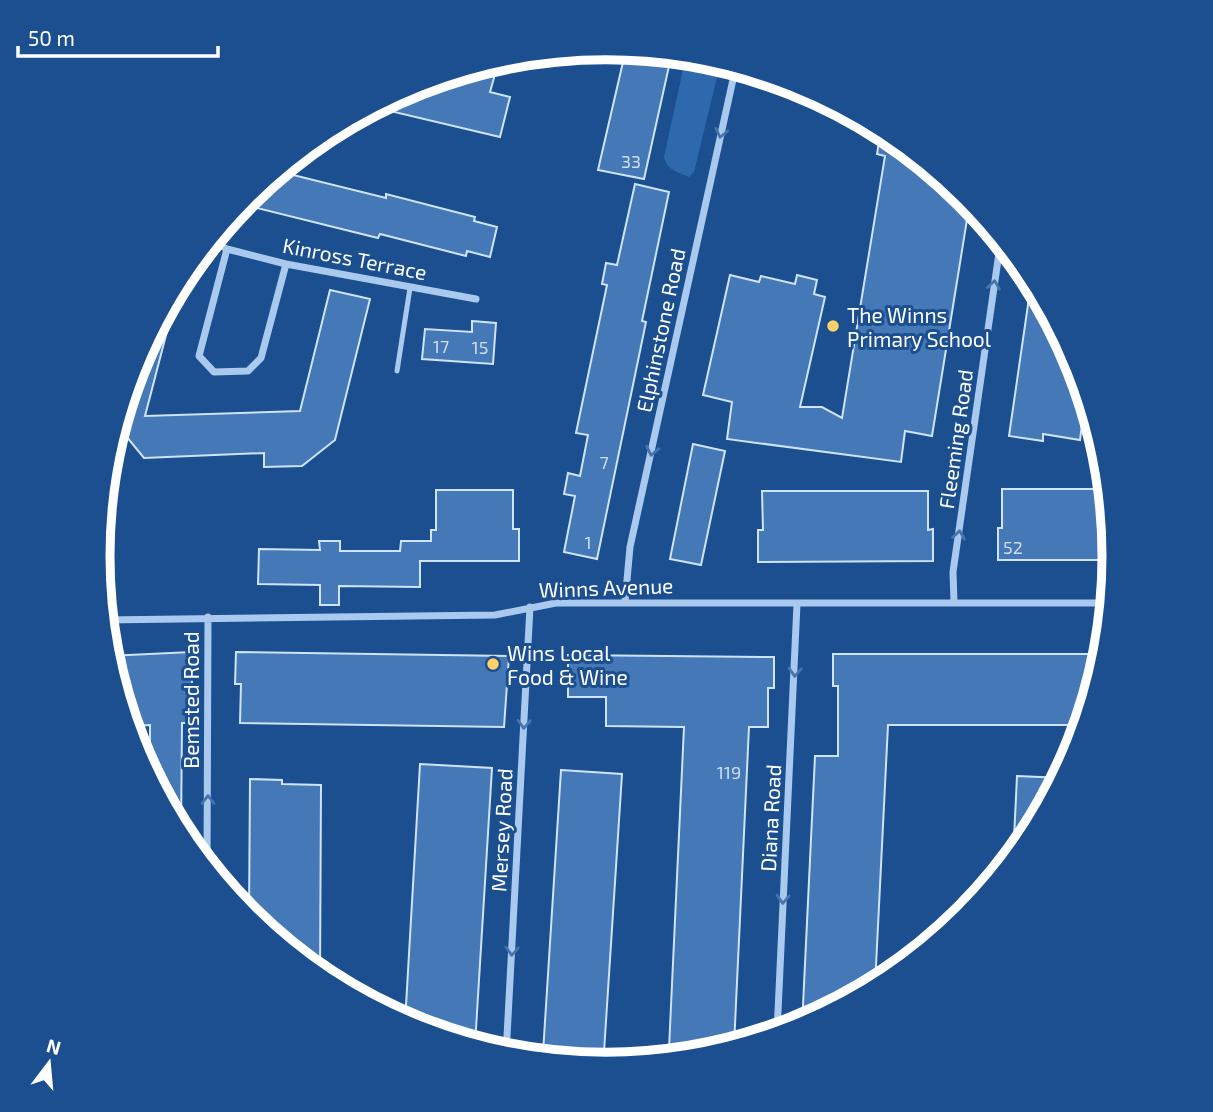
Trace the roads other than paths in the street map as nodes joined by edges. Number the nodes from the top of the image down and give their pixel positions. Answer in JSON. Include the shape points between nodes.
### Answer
{"nodes":[{"id":1,"x":734,"y":76,"type":"edge"},
{"id":2,"x":220,"y":245,"type":"edge"},
{"id":3,"x":227,"y":249,"type":"junction"},
{"id":4,"x":999,"y":253,"type":"edge"},
{"id":5,"x":286,"y":264,"type":"junction"},
{"id":6,"x":410,"y":288,"type":"junction"},
{"id":7,"x":476,"y":299,"type":"dead end"},
{"id":8,"x":397,"y":371,"type":"dead end"},
{"id":9,"x":625,"y":602,"type":"junction"},
{"id":10,"x":954,"y":603,"type":"junction"},
{"id":11,"x":1101,"y":603,"type":"edge"},
{"id":12,"x":797,"y":604,"type":"junction"},
{"id":13,"x":530,"y":607,"type":"junction"},
{"id":14,"x":208,"y":617,"type":"junction"},
{"id":15,"x":114,"y":620,"type":"edge"},
{"id":16,"x":207,"y":850,"type":"edge"},
{"id":17,"x":778,"y":1022,"type":"edge"},
{"id":18,"x":507,"y":1042,"type":"edge"}],
"edges":[{"from":1,"to":9,"type":"street","name":"Elphinstone Road","one_way":true,"via":[[630,547]]},
{"from":2,"to":3,"type":"street","name":"Kinross Terrace"},
{"from":3,"to":5,"type":"street","name":"Kinross Terrace"},
{"from":3,"to":5,"type":"street","via":[[199,356],[214,372],[248,372],[261,358]]},
{"from":10,"to":4,"type":"street","name":"Fleeming Road","one_way":true,"via":[[953,572]]},
{"from":5,"to":6,"type":"street","name":"Kinross Terrace"},
{"from":6,"to":7,"type":"street","name":"Kinross Terrace"},
{"from":6,"to":8,"type":"lane"},
{"from":9,"to":12,"type":"street","name":"Winns Avenue"},
{"from":9,"to":13,"type":"street","name":"Winns Avenue"},
{"from":10,"to":11,"type":"street","name":"Winns Avenue"},
{"from":10,"to":12,"type":"street","name":"Winns Avenue"},
{"from":12,"to":17,"type":"street","name":"Diana Road","one_way":true},
{"from":13,"to":14,"type":"street","name":"Winns Avenue","via":[[495,615]]},
{"from":13,"to":18,"type":"street","name":"Mersey Road","one_way":true},
{"from":14,"to":15,"type":"street","name":"Winns Avenue"},
{"from":16,"to":14,"type":"street","name":"Bemsted Road","one_way":true}]}
